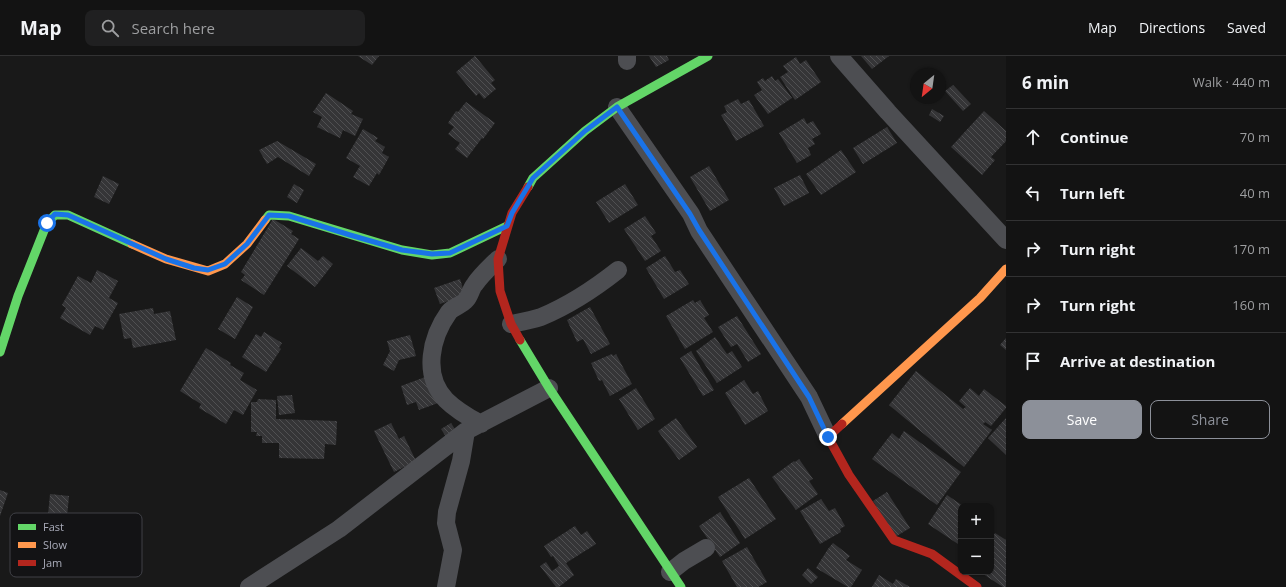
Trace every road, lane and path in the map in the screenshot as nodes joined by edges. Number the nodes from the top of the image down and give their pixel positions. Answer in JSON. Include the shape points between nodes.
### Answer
{"nodes":[{"id":1,"x":708,"y":56,"type":"edge"},
{"id":2,"x":838,"y":56,"type":"edge"},
{"id":3,"x":617,"y":107,"type":"junction"},
{"id":4,"x":507,"y":226,"type":"junction"},
{"id":5,"x":1006,"y":240,"type":"edge"},
{"id":6,"x":498,"y":259,"type":"junction"},
{"id":7,"x":1006,"y":269,"type":"edge"},
{"id":8,"x":618,"y":270,"type":"dead end"},
{"id":9,"x":511,"y":324,"type":"junction"},
{"id":10,"x":0,"y":352,"type":"edge"},
{"id":11,"x":549,"y":388,"type":"junction"},
{"id":12,"x":474,"y":428,"type":"junction"},
{"id":13,"x":828,"y":437,"type":"junction"},
{"id":14,"x":706,"y":548,"type":"dead end"},
{"id":15,"x":670,"y":572,"type":"junction"},
{"id":16,"x":249,"y":587,"type":"edge"},
{"id":17,"x":446,"y":587,"type":"edge"},
{"id":18,"x":681,"y":587,"type":"edge"},
{"id":19,"x":977,"y":587,"type":"edge"}],
"edges":[{"from":1,"to":3,"type":"street"},
{"from":2,"to":5,"type":"street"},
{"from":3,"to":4,"type":"street","via":[[585,131],[533,178]]},
{"from":3,"to":13,"type":"street","via":[[809,397]]},
{"from":4,"to":6,"type":"street"},
{"from":4,"to":10,"type":"street","via":[[450,253],[432,254],[402,250],[289,216],[269,215],[247,244],[225,264],[208,270],[166,259],[68,215],[55,214],[47,223],[18,296]]},
{"from":6,"to":9,"type":"street","via":[[500,291]]},
{"from":6,"to":12,"type":"street","via":[[474,284],[466,300],[450,310],[435,340],[432,355],[432,372],[437,389]]},
{"from":7,"to":13,"type":"street","via":[[980,298]]},
{"from":8,"to":9,"type":"street","via":[[571,303],[540,317]]},
{"from":9,"to":11,"type":"street"},
{"from":11,"to":12,"type":"street"},
{"from":11,"to":15,"type":"street"},
{"from":12,"to":16,"type":"street","via":[[339,529]]},
{"from":12,"to":17,"type":"street","via":[[461,461],[447,512],[446,523],[453,550]]},
{"from":13,"to":19,"type":"street","via":[[894,540],[932,554]]},
{"from":14,"to":15,"type":"street"},
{"from":15,"to":18,"type":"street"}]}
